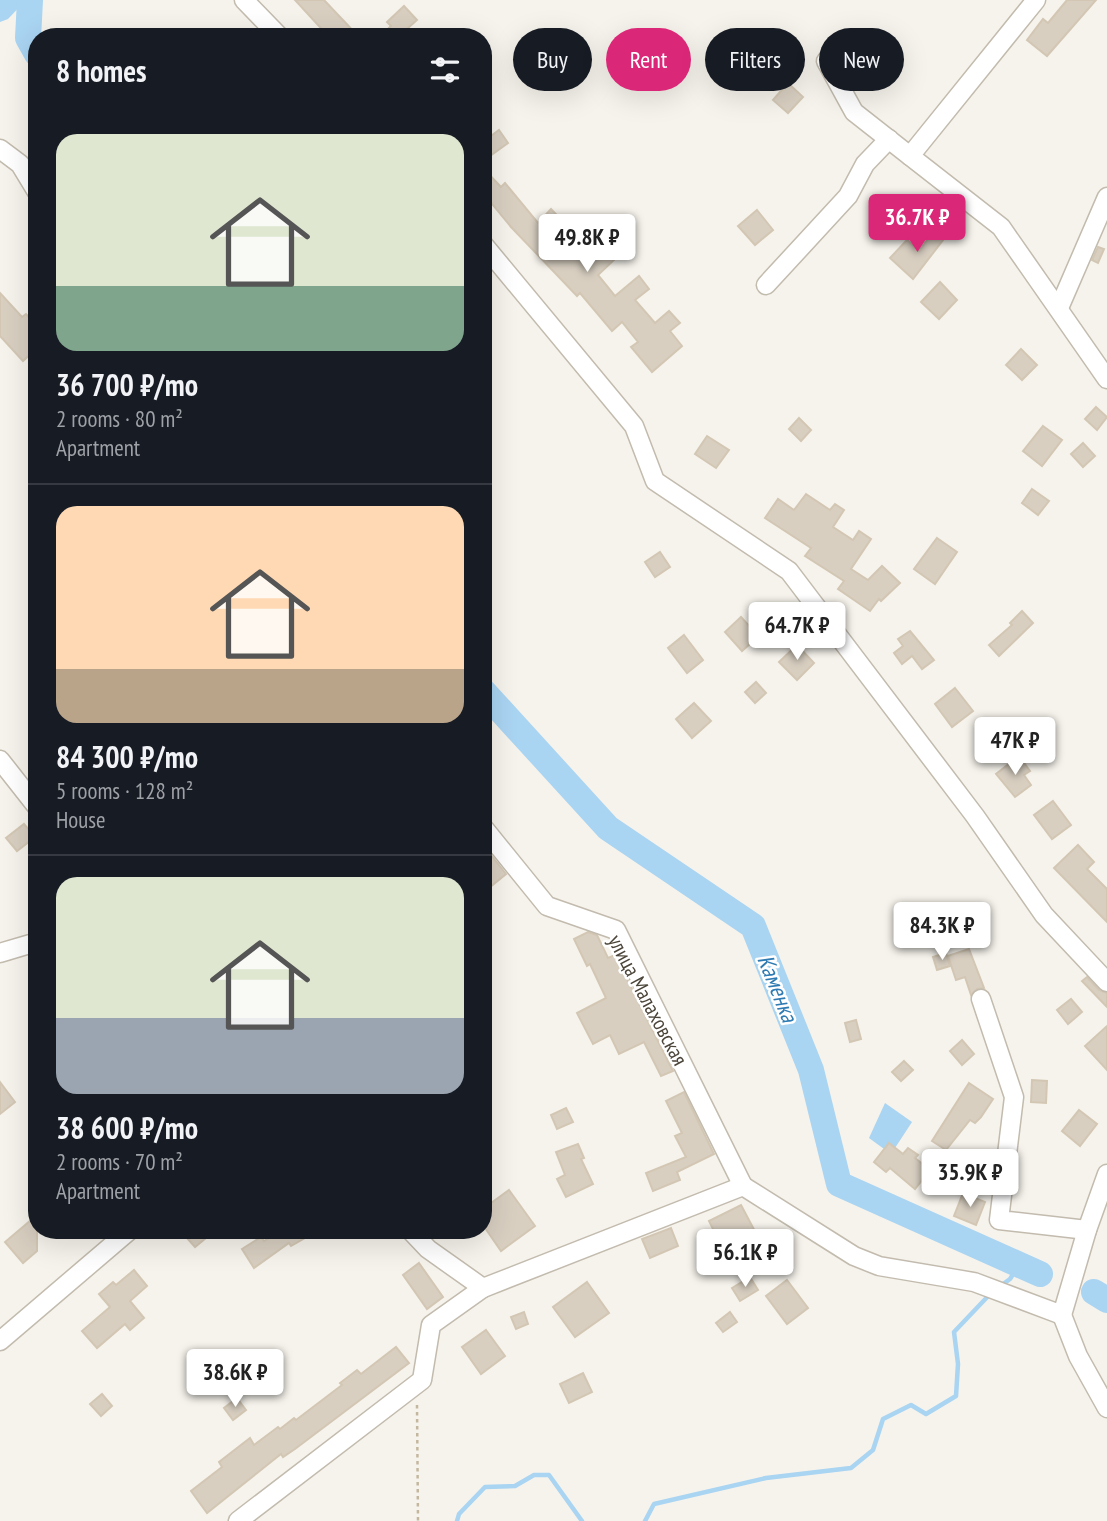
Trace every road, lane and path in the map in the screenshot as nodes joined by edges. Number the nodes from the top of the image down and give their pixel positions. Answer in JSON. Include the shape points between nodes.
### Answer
{"nodes":[{"id":1,"x":244,"y":0,"type":"edge"},
{"id":2,"x":1036,"y":0,"type":"edge"},
{"id":3,"x":271,"y":28,"type":"edge"},
{"id":4,"x":842,"y":91,"type":"edge"},
{"id":5,"x":889,"y":139,"type":"junction"},
{"id":6,"x":0,"y":149,"type":"edge"},
{"id":7,"x":910,"y":156,"type":"junction"},
{"id":8,"x":28,"y":177,"type":"edge"},
{"id":9,"x":1107,"y":197,"type":"edge"},
{"id":10,"x":492,"y":255,"type":"edge"},
{"id":11,"x":766,"y":285,"type":"dead end"},
{"id":12,"x":1059,"y":308,"type":"junction"},
{"id":13,"x":1107,"y":379,"type":"edge"},
{"id":14,"x":0,"y":760,"type":"edge"},
{"id":15,"x":28,"y":794,"type":"edge"},
{"id":16,"x":492,"y":838,"type":"edge"},
{"id":17,"x":28,"y":945,"type":"edge"},
{"id":18,"x":0,"y":953,"type":"edge"},
{"id":19,"x":1107,"y":982,"type":"edge"},
{"id":20,"x":981,"y":999,"type":"dead end"},
{"id":21,"x":1107,"y":1174,"type":"edge"},
{"id":22,"x":743,"y":1186,"type":"junction"},
{"id":23,"x":1087,"y":1230,"type":"junction"},
{"id":24,"x":119,"y":1239,"type":"edge"},
{"id":25,"x":419,"y":1239,"type":"edge"},
{"id":26,"x":483,"y":1289,"type":"junction"},
{"id":27,"x":1062,"y":1315,"type":"junction"},
{"id":28,"x":0,"y":1341,"type":"edge"},
{"id":29,"x":417,"y":1385,"type":"junction"},
{"id":30,"x":1107,"y":1408,"type":"edge"},
{"id":31,"x":238,"y":1521,"type":"edge"},
{"id":32,"x":418,"y":1521,"type":"edge"}],
"edges":[{"from":1,"to":3,"type":"street"},
{"from":2,"to":7,"type":"street"},
{"from":4,"to":5,"type":"street","via":[[854,112]]},
{"from":5,"to":7,"type":"street"},
{"from":5,"to":11,"type":"street","via":[[864,164],[848,196]]},
{"from":6,"to":8,"type":"street","via":[[20,164]]},
{"from":7,"to":12,"type":"street","via":[[1001,227]]},
{"from":9,"to":12,"type":"street"},
{"from":10,"to":19,"type":"street","via":[[634,426],[655,481],[789,571],[975,816],[1044,915]]},
{"from":12,"to":13,"type":"street"},
{"from":14,"to":15,"type":"street"},
{"from":16,"to":22,"type":"street","name":"улица Малаховская","via":[[547,906],[616,930]]},
{"from":17,"to":18,"type":"street"},
{"from":20,"to":23,"type":"street","via":[[1014,1097],[999,1220]]},
{"from":21,"to":23,"type":"street"},
{"from":22,"to":26,"type":"street"},
{"from":22,"to":27,"type":"street","via":[[854,1256],[879,1266],[974,1282]]},
{"from":23,"to":27,"type":"street"},
{"from":24,"to":28,"type":"street"},
{"from":25,"to":26,"type":"street"},
{"from":26,"to":29,"type":"street","via":[[431,1325],[422,1381]]},
{"from":27,"to":30,"type":"street"},
{"from":29,"to":31,"type":"street"},
{"from":29,"to":32,"type":"path"}]}
